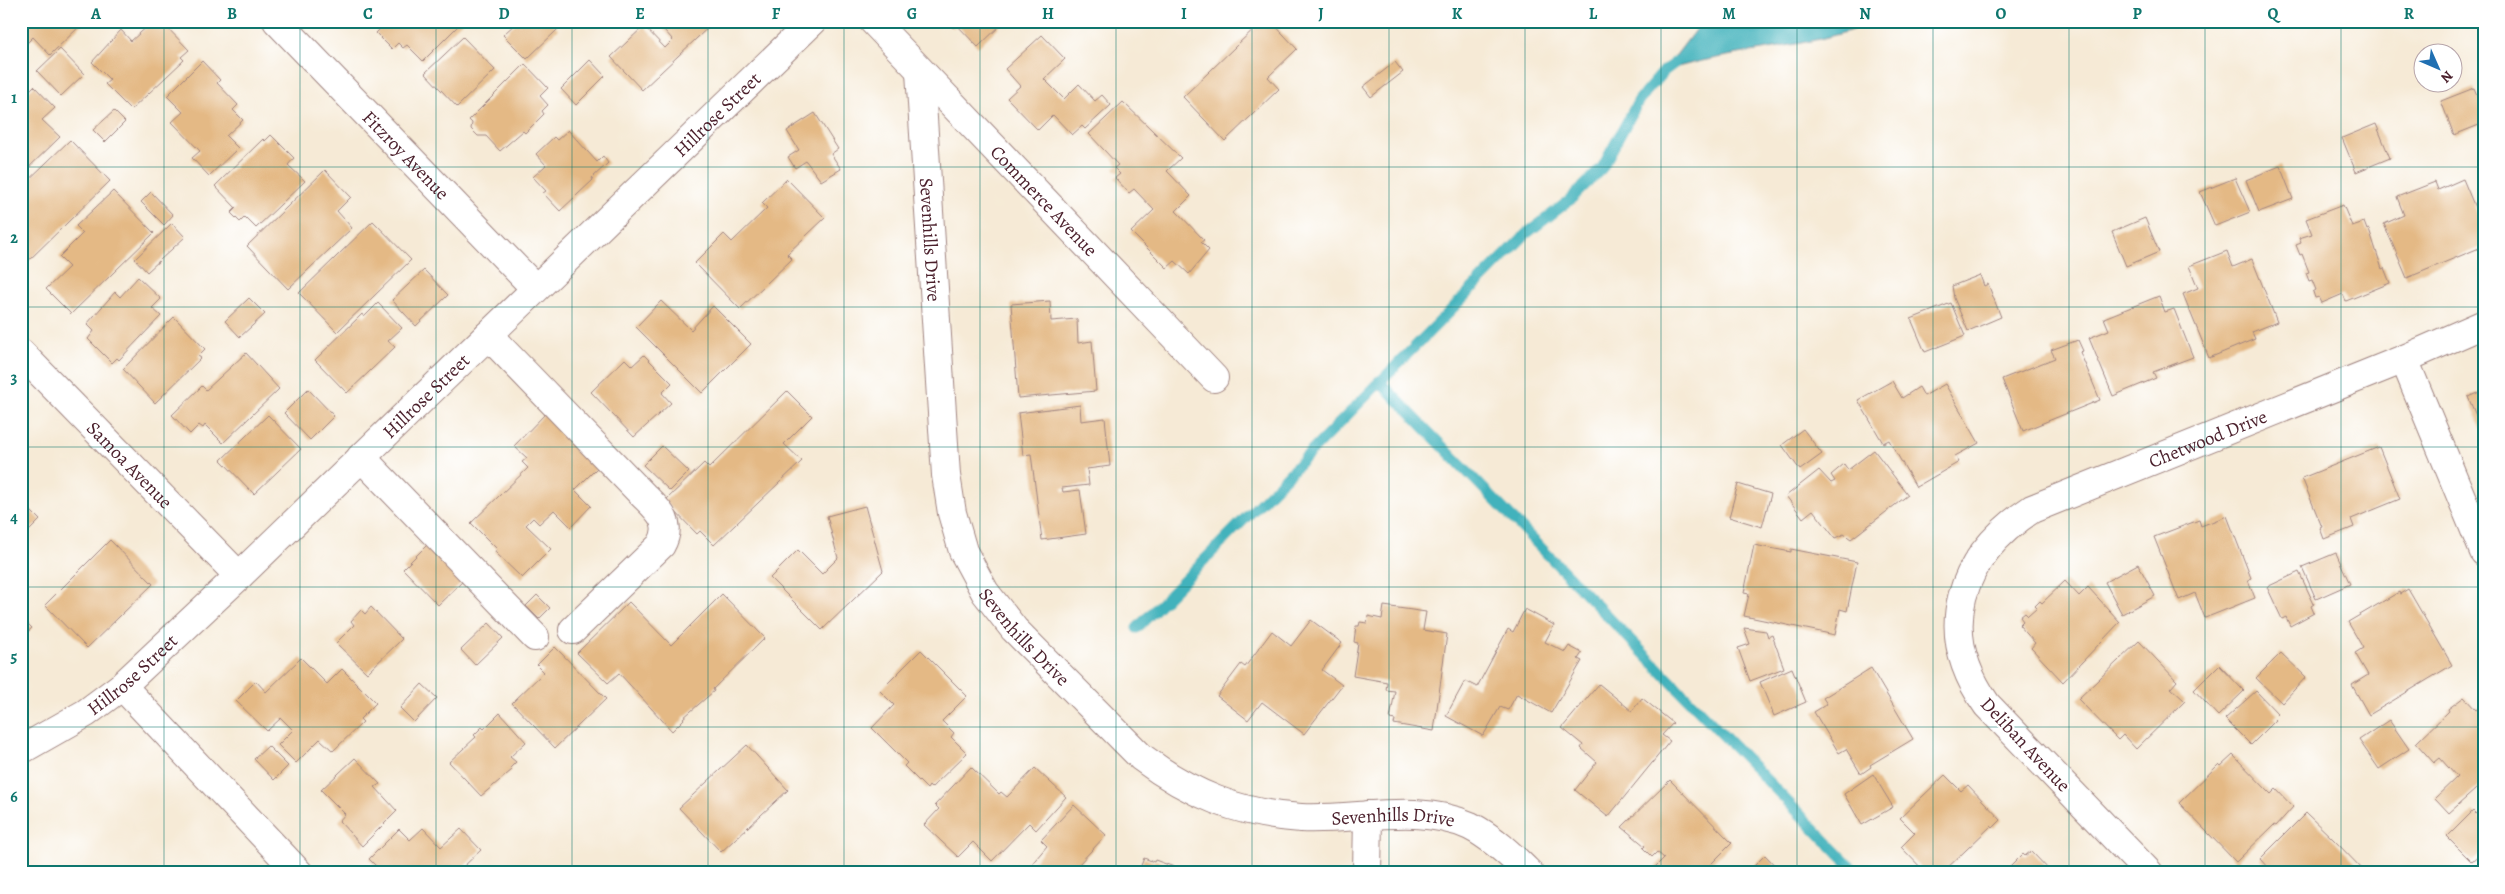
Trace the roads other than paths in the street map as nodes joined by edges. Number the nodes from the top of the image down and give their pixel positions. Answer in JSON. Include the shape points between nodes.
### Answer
{"nodes":[{"id":1,"x":277,"y":21,"type":"edge"},
{"id":2,"x":813,"y":21,"type":"edge"},
{"id":3,"x":873,"y":21,"type":"edge"},
{"id":4,"x":920,"y":72,"type":"junction"},
{"id":5,"x":535,"y":288,"type":"junction"},
{"id":6,"x":2484,"y":324,"type":"edge"},
{"id":7,"x":488,"y":335,"type":"junction"},
{"id":8,"x":21,"y":353,"type":"edge"},
{"id":9,"x":2404,"y":359,"type":"junction"},
{"id":10,"x":1214,"y":378,"type":"dead end"},
{"id":11,"x":361,"y":457,"type":"junction"},
{"id":12,"x":2484,"y":552,"type":"edge"},
{"id":13,"x":238,"y":576,"type":"junction"},
{"id":14,"x":1964,"y":589,"type":"joint"},
{"id":15,"x":573,"y":630,"type":"dead end"},
{"id":16,"x":536,"y":637,"type":"dead end"},
{"id":17,"x":122,"y":686,"type":"junction"},
{"id":18,"x":21,"y":750,"type":"edge"},
{"id":19,"x":1368,"y":816,"type":"junction"},
{"id":20,"x":299,"y":873,"type":"edge"},
{"id":21,"x":1367,"y":873,"type":"edge"},
{"id":22,"x":1529,"y":873,"type":"edge"},
{"id":23,"x":2149,"y":873,"type":"edge"}],
"edges":[{"from":1,"to":5,"type":"street","name":"Fitzroy Avenue"},
{"from":2,"to":5,"type":"street","name":"Hillrose Street"},
{"from":3,"to":4,"type":"street","name":"Commerce Avenue"},
{"from":4,"to":10,"type":"street","name":"Commerce Avenue"},
{"from":4,"to":19,"type":"street","name":"Sevenhills Drive","via":[[946,475],[963,551],[985,592],[1014,629],[1141,756],[1180,784],[1212,800],[1276,816]]},
{"from":5,"to":7,"type":"street","name":"Hillrose Street"},
{"from":6,"to":9,"type":"street","name":"Chetwood Drive"},
{"from":7,"to":11,"type":"street","name":"Hillrose Street"},
{"from":7,"to":15,"type":"street","via":[[642,494],[666,523],[667,534],[661,545]]},
{"from":8,"to":13,"type":"street","name":"Samoa Avenue"},
{"from":9,"to":12,"type":"street"},
{"from":9,"to":14,"type":"street","name":"Chetwood Drive","via":[[2032,509],[2001,531],[1978,558]]},
{"from":11,"to":13,"type":"street","name":"Hillrose Street"},
{"from":11,"to":16,"type":"street"},
{"from":13,"to":17,"type":"street","name":"Hillrose Street"},
{"from":14,"to":23,"type":"street","name":"Deliban Avenue","via":[[1959,632],[1963,659],[1976,690]]},
{"from":17,"to":18,"type":"street","name":"Hillrose Street","via":[[86,712]]},
{"from":17,"to":20,"type":"street"},
{"from":19,"to":21,"type":"street"},
{"from":19,"to":22,"type":"street","name":"Sevenhills Drive","via":[[1407,814],[1450,819],[1470,826],[1488,837]]}]}
